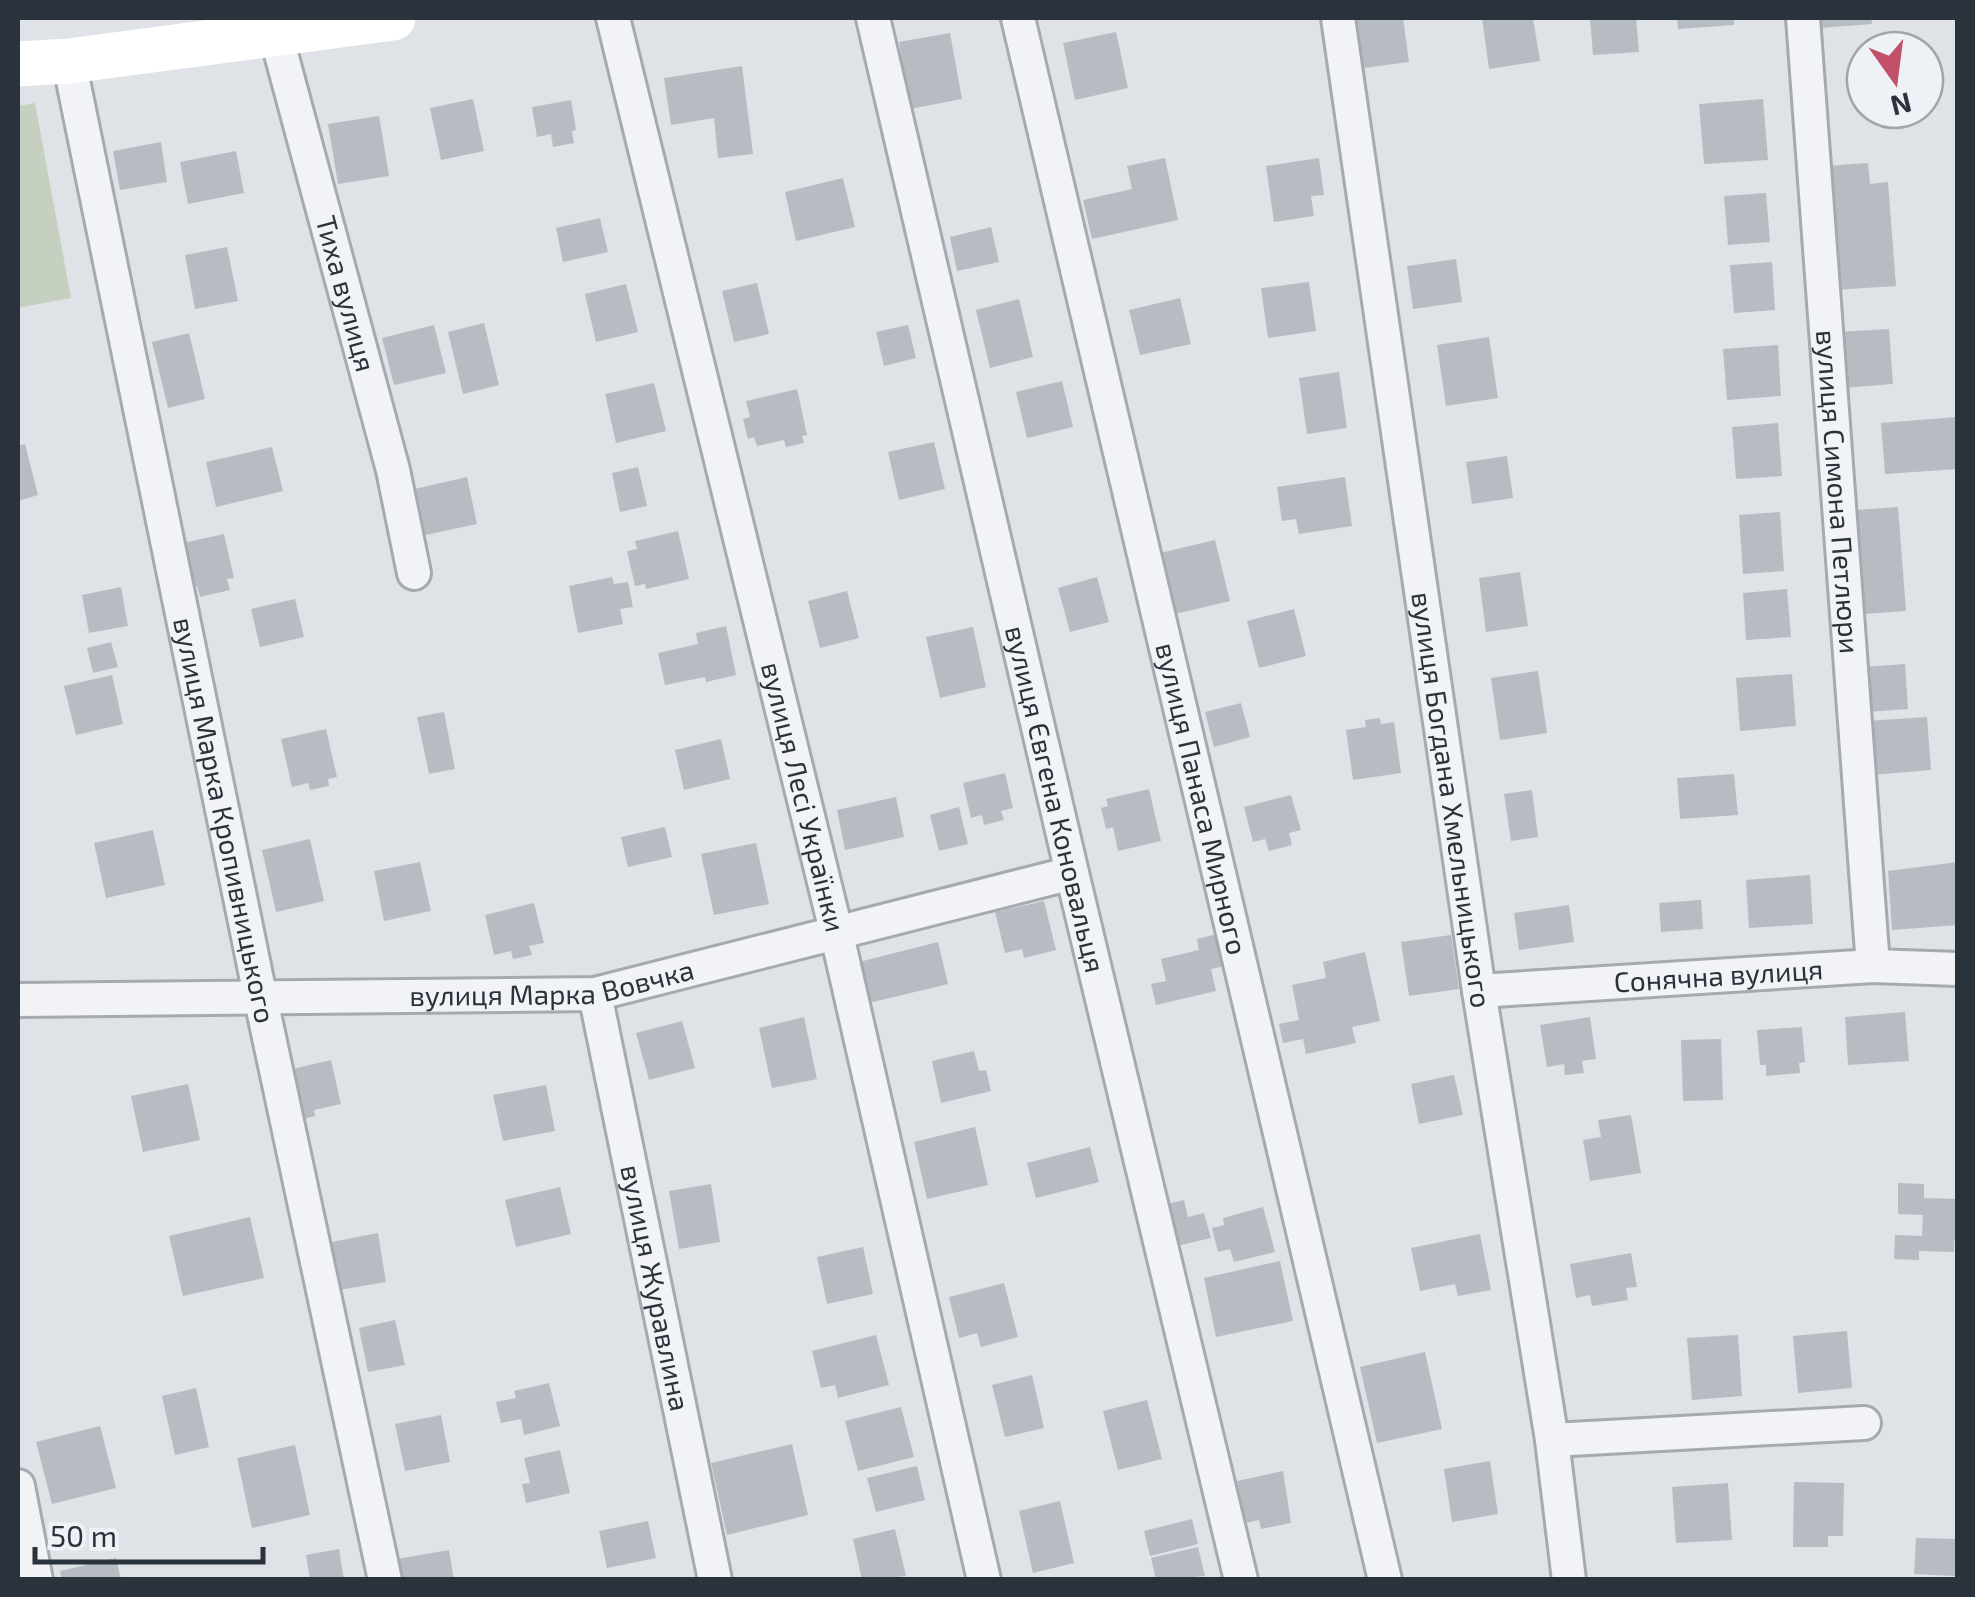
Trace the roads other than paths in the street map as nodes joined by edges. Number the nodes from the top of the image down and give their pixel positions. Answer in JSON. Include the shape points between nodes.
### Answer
{"nodes":[{"id":1,"x":393,"y":18,"type":"edge"},
{"id":2,"x":613,"y":18,"type":"edge"},
{"id":3,"x":873,"y":18,"type":"edge"},
{"id":4,"x":1018,"y":18,"type":"edge"},
{"id":5,"x":1338,"y":18,"type":"edge"},
{"id":6,"x":1803,"y":18,"type":"edge"},
{"id":7,"x":274,"y":26,"type":"edge"},
{"id":8,"x":69,"y":61,"type":"junction"},
{"id":9,"x":18,"y":64,"type":"edge"},
{"id":10,"x":414,"y":573,"type":"dead end"},
{"id":11,"x":1072,"y":873,"type":"junction"},
{"id":12,"x":837,"y":935,"type":"junction"},
{"id":13,"x":1873,"y":966,"type":"junction"},
{"id":14,"x":1958,"y":969,"type":"edge"},
{"id":15,"x":1479,"y":991,"type":"junction"},
{"id":16,"x":595,"y":994,"type":"junction"},
{"id":17,"x":260,"y":995,"type":"junction"},
{"id":18,"x":18,"y":1000,"type":"edge"},
{"id":19,"x":1864,"y":1423,"type":"dead end"},
{"id":20,"x":1552,"y":1440,"type":"junction"},
{"id":21,"x":18,"y":1486,"type":"edge"},
{"id":22,"x":36,"y":1580,"type":"edge"},
{"id":23,"x":385,"y":1580,"type":"edge"},
{"id":24,"x":715,"y":1580,"type":"edge"},
{"id":25,"x":984,"y":1580,"type":"edge"},
{"id":26,"x":1241,"y":1580,"type":"edge"},
{"id":27,"x":1385,"y":1580,"type":"edge"},
{"id":28,"x":1569,"y":1580,"type":"edge"}],
"edges":[{"from":1,"to":7,"type":"street"},
{"from":2,"to":12,"type":"street","name":"вулиця Лесі Українки"},
{"from":3,"to":11,"type":"street","name":"вулиця Євгена Коновальця"},
{"from":4,"to":27,"type":"street","name":"вулиця Панаса Мирного"},
{"from":5,"to":15,"type":"street","name":"вулиця Богдана Хмельницького"},
{"from":6,"to":13,"type":"street","name":"вулиця Симона Петлюри"},
{"from":7,"to":8,"type":"street"},
{"from":7,"to":10,"type":"street","name":"Тиха вулиця","via":[[393,470]]},
{"from":8,"to":9,"type":"street"},
{"from":8,"to":17,"type":"street","name":"вулиця Марка Кропивницького"},
{"from":11,"to":12,"type":"street","name":"вулиця Марка Вовчка"},
{"from":11,"to":26,"type":"street","name":"вулиця Євгена Коновальця"},
{"from":12,"to":16,"type":"street","name":"вулиця Марка Вовчка"},
{"from":12,"to":25,"type":"street","name":"вулиця Лесі Українки"},
{"from":13,"to":14,"type":"street","name":"Сонячна вулиця"},
{"from":13,"to":15,"type":"street","name":"Сонячна вулиця"},
{"from":15,"to":20,"type":"street","name":"вулиця Богдана Хмельницького"},
{"from":16,"to":17,"type":"street","name":"вулиця Марка Вовчка"},
{"from":16,"to":24,"type":"street","name":"вулиця Журавлина"},
{"from":17,"to":18,"type":"street","name":"вулиця Марка Вовчка"},
{"from":17,"to":23,"type":"street","name":"вулиця Марка Кропивницького"},
{"from":19,"to":20,"type":"street"},
{"from":20,"to":28,"type":"street","name":"вулиця Богдана Хмельницького"},
{"from":21,"to":22,"type":"street"}]}
